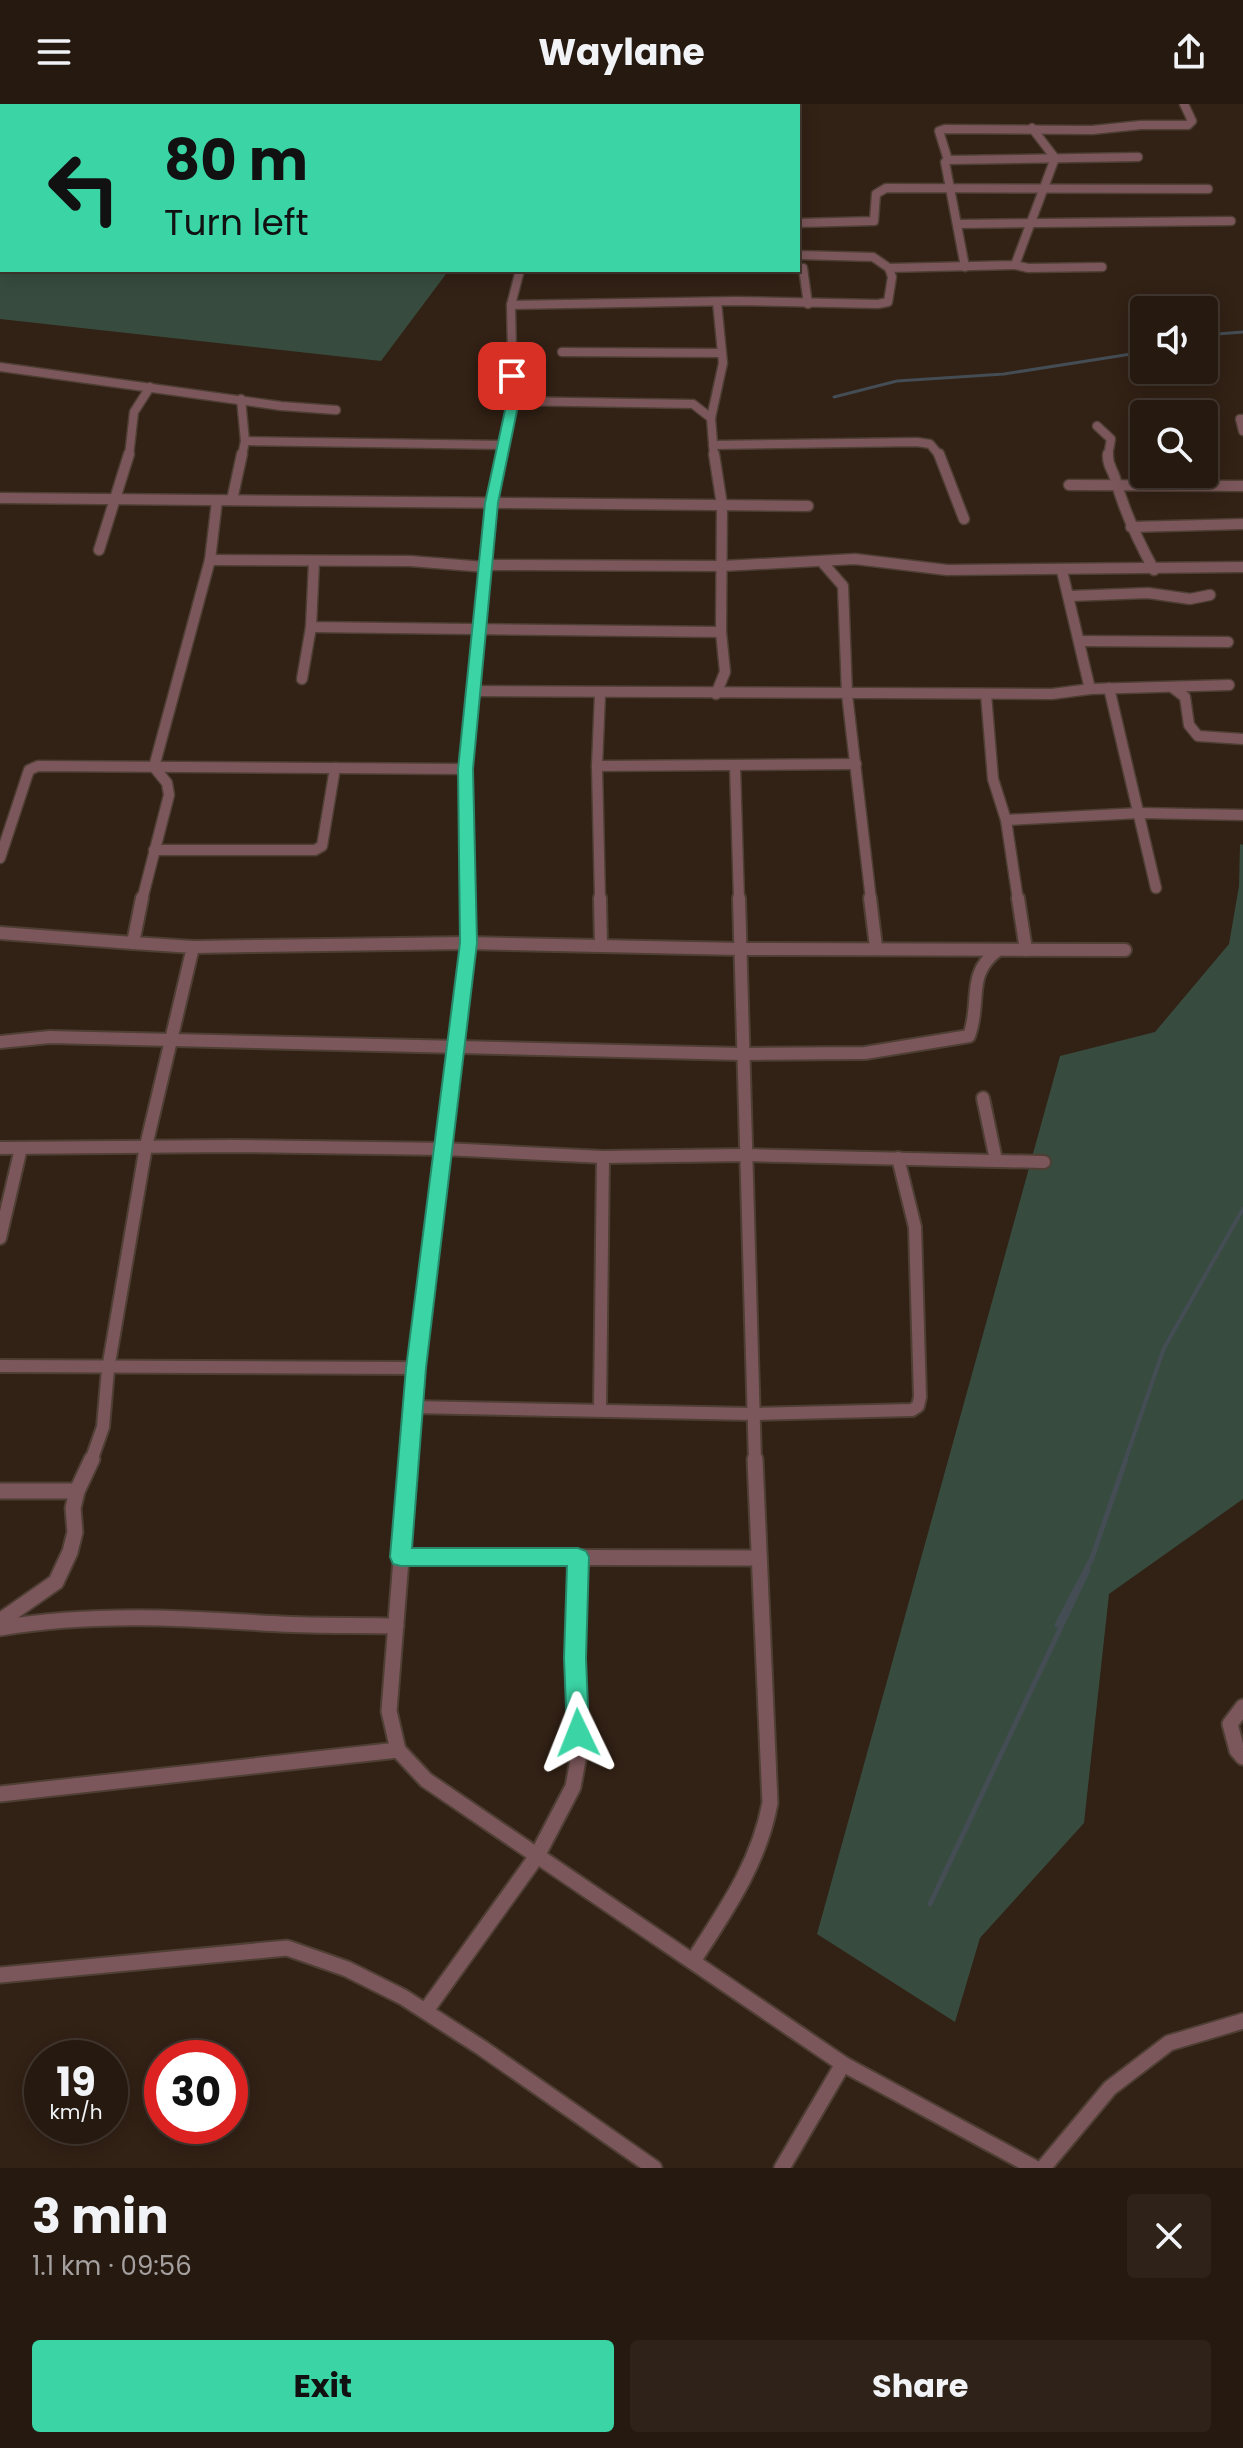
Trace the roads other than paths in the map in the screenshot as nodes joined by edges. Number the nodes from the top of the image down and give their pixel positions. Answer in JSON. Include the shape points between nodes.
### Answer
{"nodes":[{"id":1,"x":1184,"y":104,"type":"edge"},
{"id":2,"x":1032,"y":128,"type":"junction"},
{"id":3,"x":1138,"y":157,"type":"dead end"},
{"id":4,"x":1055,"y":158,"type":"junction"},
{"id":5,"x":948,"y":160,"type":"junction"},
{"id":6,"x":951,"y":189,"type":"junction"},
{"id":7,"x":1208,"y":189,"type":"dead end"},
{"id":8,"x":1043,"y":190,"type":"junction"},
{"id":9,"x":1231,"y":221,"type":"dead end"},
{"id":10,"x":800,"y":223,"type":"edge"},
{"id":11,"x":1032,"y":223,"type":"junction"},
{"id":12,"x":958,"y":224,"type":"junction"},
{"id":13,"x":800,"y":257,"type":"edge"},
{"id":14,"x":1015,"y":265,"type":"junction"},
{"id":15,"x":965,"y":267,"type":"junction"},
{"id":16,"x":1102,"y":267,"type":"dead end"},
{"id":17,"x":801,"y":268,"type":"edge"},
{"id":18,"x":889,"y":268,"type":"junction"},
{"id":19,"x":519,"y":272,"type":"edge"},
{"id":20,"x":717,"y":302,"type":"junction"},
{"id":21,"x":808,"y":304,"type":"junction"},
{"id":22,"x":511,"y":305,"type":"junction"},
{"id":23,"x":562,"y":352,"type":"dead end"},
{"id":24,"x":721,"y":353,"type":"junction"},
{"id":25,"x":0,"y":367,"type":"edge"},
{"id":26,"x":150,"y":387,"type":"junction"},
{"id":27,"x":241,"y":399,"type":"junction"},
{"id":28,"x":513,"y":401,"type":"junction"},
{"id":29,"x":336,"y":410,"type":"dead end"},
{"id":30,"x":711,"y":418,"type":"junction"},
{"id":31,"x":1243,"y":419,"type":"edge"},
{"id":32,"x":1097,"y":426,"type":"dead end"},
{"id":33,"x":1243,"y":431,"type":"edge"},
{"id":34,"x":245,"y":441,"type":"junction"},
{"id":35,"x":504,"y":445,"type":"junction"},
{"id":36,"x":713,"y":445,"type":"junction"},
{"id":37,"x":1069,"y":485,"type":"dead end"},
{"id":38,"x":1115,"y":486,"type":"junction"},
{"id":39,"x":1243,"y":486,"type":"edge"},
{"id":40,"x":0,"y":498,"type":"edge"},
{"id":41,"x":115,"y":499,"type":"junction"},
{"id":42,"x":232,"y":500,"type":"junction"},
{"id":43,"x":217,"y":501,"type":"junction"},
{"id":44,"x":492,"y":503,"type":"junction"},
{"id":45,"x":722,"y":505,"type":"junction"},
{"id":46,"x":808,"y":506,"type":"dead end"},
{"id":47,"x":964,"y":519,"type":"dead end"},
{"id":48,"x":1243,"y":524,"type":"edge"},
{"id":49,"x":1131,"y":527,"type":"junction"},
{"id":50,"x":99,"y":550,"type":"dead end"},
{"id":51,"x":210,"y":560,"type":"junction"},
{"id":52,"x":314,"y":562,"type":"junction"},
{"id":53,"x":823,"y":563,"type":"junction"},
{"id":54,"x":485,"y":566,"type":"junction"},
{"id":55,"x":723,"y":566,"type":"junction"},
{"id":56,"x":1243,"y":567,"type":"edge"},
{"id":57,"x":1154,"y":570,"type":"junction"},
{"id":58,"x":1062,"y":571,"type":"junction"},
{"id":59,"x":1210,"y":595,"type":"dead end"},
{"id":60,"x":1070,"y":596,"type":"junction"},
{"id":61,"x":311,"y":627,"type":"junction"},
{"id":62,"x":481,"y":630,"type":"junction"},
{"id":63,"x":721,"y":632,"type":"junction"},
{"id":64,"x":1079,"y":641,"type":"junction"},
{"id":65,"x":1228,"y":642,"type":"dead end"},
{"id":66,"x":302,"y":679,"type":"dead end"},
{"id":67,"x":1229,"y":685,"type":"dead end"},
{"id":68,"x":1171,"y":687,"type":"junction"},
{"id":69,"x":1109,"y":688,"type":"junction"},
{"id":70,"x":1090,"y":689,"type":"junction"},
{"id":71,"x":474,"y":691,"type":"junction"},
{"id":72,"x":600,"y":694,"type":"junction"},
{"id":73,"x":716,"y":694,"type":"junction"},
{"id":74,"x":847,"y":694,"type":"junction"},
{"id":75,"x":986,"y":694,"type":"junction"},
{"id":76,"x":1243,"y":739,"type":"edge"},
{"id":77,"x":856,"y":764,"type":"junction"},
{"id":78,"x":597,"y":766,"type":"junction"},
{"id":79,"x":735,"y":766,"type":"junction"},
{"id":80,"x":154,"y":767,"type":"junction"},
{"id":81,"x":335,"y":768,"type":"junction"},
{"id":82,"x":465,"y":769,"type":"junction"},
{"id":83,"x":1140,"y":813,"type":"junction"},
{"id":84,"x":1243,"y":815,"type":"edge"},
{"id":85,"x":1006,"y":820,"type":"junction"},
{"id":86,"x":5,"y":824,"type":"edge"},
{"id":87,"x":154,"y":850,"type":"junction"},
{"id":88,"x":0,"y":858,"type":"edge"},
{"id":89,"x":1156,"y":888,"type":"dead end"},
{"id":90,"x":0,"y":933,"type":"edge"},
{"id":91,"x":133,"y":943,"type":"junction"},
{"id":92,"x":468,"y":943,"type":"junction"},
{"id":93,"x":601,"y":946,"type":"junction"},
{"id":94,"x":193,"y":947,"type":"junction"},
{"id":95,"x":876,"y":947,"type":"junction"},
{"id":96,"x":739,"y":949,"type":"junction"},
{"id":97,"x":1000,"y":949,"type":"junction"},
{"id":98,"x":1026,"y":950,"type":"junction"},
{"id":99,"x":1125,"y":950,"type":"dead end"},
{"id":100,"x":172,"y":1040,"type":"junction"},
{"id":101,"x":0,"y":1042,"type":"edge"},
{"id":102,"x":455,"y":1048,"type":"junction"},
{"id":103,"x":742,"y":1054,"type":"junction"},
{"id":104,"x":983,"y":1098,"type":"dead end"},
{"id":105,"x":146,"y":1146,"type":"junction"},
{"id":106,"x":0,"y":1148,"type":"edge"},
{"id":107,"x":21,"y":1148,"type":"junction"},
{"id":108,"x":445,"y":1149,"type":"junction"},
{"id":109,"x":745,"y":1155,"type":"junction"},
{"id":110,"x":603,"y":1157,"type":"junction"},
{"id":111,"x":898,"y":1158,"type":"junction"},
{"id":112,"x":996,"y":1160,"type":"junction"},
{"id":113,"x":1044,"y":1162,"type":"dead end"},
{"id":114,"x":0,"y":1238,"type":"edge"},
{"id":115,"x":0,"y":1366,"type":"edge"},
{"id":116,"x":416,"y":1368,"type":"junction"},
{"id":117,"x":108,"y":1369,"type":"junction"},
{"id":118,"x":413,"y":1407,"type":"junction"},
{"id":119,"x":600,"y":1408,"type":"junction"},
{"id":120,"x":753,"y":1414,"type":"junction"},
{"id":121,"x":0,"y":1491,"type":"edge"},
{"id":122,"x":77,"y":1491,"type":"junction"},
{"id":123,"x":401,"y":1557,"type":"junction"},
{"id":124,"x":578,"y":1557,"type":"junction"},
{"id":125,"x":759,"y":1558,"type":"junction"},
{"id":126,"x":0,"y":1621,"type":"edge"},
{"id":127,"x":396,"y":1626,"type":"junction"},
{"id":128,"x":0,"y":1628,"type":"edge"},
{"id":129,"x":1243,"y":1707,"type":"edge"},
{"id":130,"x":398,"y":1750,"type":"junction"},
{"id":131,"x":1243,"y":1757,"type":"edge"},
{"id":132,"x":0,"y":1794,"type":"edge"},
{"id":133,"x":537,"y":1856,"type":"junction"},
{"id":134,"x":693,"y":1961,"type":"junction"},
{"id":135,"x":0,"y":1975,"type":"edge"},
{"id":136,"x":427,"y":2009,"type":"junction"},
{"id":137,"x":1243,"y":2021,"type":"edge"},
{"id":138,"x":843,"y":2064,"type":"junction"},
{"id":139,"x":654,"y":2168,"type":"edge"},
{"id":140,"x":782,"y":2168,"type":"edge"},
{"id":141,"x":1035,"y":2168,"type":"edge"},
{"id":142,"x":1043,"y":2168,"type":"edge"}],
"edges":[{"from":1,"to":2,"type":"street","via":[[1192,121],[1188,125]]},
{"from":2,"to":4,"type":"street"},
{"from":2,"to":5,"type":"street","via":[[939,131]]},
{"from":3,"to":4,"type":"street"},
{"from":4,"to":5,"type":"street"},
{"from":4,"to":8,"type":"street"},
{"from":5,"to":6,"type":"street"},
{"from":6,"to":8,"type":"street"},
{"from":6,"to":10,"type":"street","via":[[886,188],[876,194],[874,221]]},
{"from":6,"to":12,"type":"street"},
{"from":7,"to":8,"type":"street"},
{"from":8,"to":11,"type":"street"},
{"from":9,"to":11,"type":"street"},
{"from":11,"to":12,"type":"street"},
{"from":11,"to":14,"type":"street"},
{"from":12,"to":15,"type":"street"},
{"from":13,"to":18,"type":"street","via":[[873,257]]},
{"from":14,"to":15,"type":"street"},
{"from":14,"to":16,"type":"street"},
{"from":15,"to":18,"type":"street"},
{"from":17,"to":21,"type":"street"},
{"from":18,"to":21,"type":"street","via":[[888,302]]},
{"from":19,"to":22,"type":"street"},
{"from":20,"to":21,"type":"street"},
{"from":20,"to":22,"type":"street"},
{"from":20,"to":24,"type":"street"},
{"from":22,"to":28,"type":"street"},
{"from":23,"to":24,"type":"street"},
{"from":24,"to":30,"type":"street"},
{"from":25,"to":26,"type":"street"},
{"from":26,"to":27,"type":"street"},
{"from":26,"to":41,"type":"street","via":[[135,404],[129,453]]},
{"from":27,"to":29,"type":"street"},
{"from":27,"to":34,"type":"street"},
{"from":28,"to":30,"type":"street","via":[[693,404]]},
{"from":28,"to":35,"type":"street"},
{"from":30,"to":36,"type":"street"},
{"from":31,"to":33,"type":"street"},
{"from":32,"to":38,"type":"street","via":[[1111,439],[1106,458]]},
{"from":34,"to":35,"type":"street"},
{"from":34,"to":42,"type":"street"},
{"from":35,"to":44,"type":"street"},
{"from":36,"to":45,"type":"street"},
{"from":36,"to":47,"type":"street","via":[[930,444],[938,451]]},
{"from":37,"to":38,"type":"street"},
{"from":38,"to":39,"type":"street"},
{"from":38,"to":49,"type":"street"},
{"from":40,"to":41,"type":"street"},
{"from":41,"to":43,"type":"street"},
{"from":41,"to":50,"type":"street"},
{"from":42,"to":43,"type":"street"},
{"from":42,"to":44,"type":"street"},
{"from":43,"to":51,"type":"street"},
{"from":44,"to":45,"type":"street"},
{"from":44,"to":54,"type":"street"},
{"from":45,"to":46,"type":"street"},
{"from":45,"to":55,"type":"street"},
{"from":48,"to":49,"type":"street"},
{"from":49,"to":57,"type":"street"},
{"from":51,"to":52,"type":"street"},
{"from":51,"to":80,"type":"street"},
{"from":52,"to":54,"type":"street"},
{"from":52,"to":61,"type":"street"},
{"from":53,"to":55,"type":"street"},
{"from":53,"to":58,"type":"street","via":[[855,559],[947,570]]},
{"from":53,"to":74,"type":"street","via":[[843,586]]},
{"from":54,"to":55,"type":"street"},
{"from":54,"to":62,"type":"street"},
{"from":55,"to":63,"type":"street"},
{"from":56,"to":57,"type":"street"},
{"from":57,"to":58,"type":"street"},
{"from":58,"to":60,"type":"street"},
{"from":59,"to":60,"type":"street"},
{"from":60,"to":64,"type":"street"},
{"from":61,"to":62,"type":"street"},
{"from":61,"to":66,"type":"street"},
{"from":62,"to":63,"type":"street"},
{"from":62,"to":71,"type":"street"},
{"from":63,"to":73,"type":"street","via":[[725,672]]},
{"from":64,"to":65,"type":"street"},
{"from":64,"to":70,"type":"street"},
{"from":67,"to":68,"type":"street"},
{"from":68,"to":69,"type":"street"},
{"from":68,"to":76,"type":"street","via":[[1185,697],[1189,725],[1198,736]]},
{"from":69,"to":70,"type":"street"},
{"from":69,"to":83,"type":"street"},
{"from":70,"to":75,"type":"street"},
{"from":71,"to":72,"type":"street"},
{"from":71,"to":82,"type":"street"},
{"from":72,"to":73,"type":"street"},
{"from":72,"to":78,"type":"street"},
{"from":73,"to":74,"type":"street"},
{"from":74,"to":75,"type":"street"},
{"from":74,"to":77,"type":"street"},
{"from":75,"to":85,"type":"street","via":[[993,779]]},
{"from":77,"to":79,"type":"street"},
{"from":77,"to":95,"type":"street"},
{"from":78,"to":79,"type":"street"},
{"from":78,"to":93,"type":"street"},
{"from":79,"to":96,"type":"street"},
{"from":80,"to":81,"type":"street"},
{"from":80,"to":86,"type":"street","via":[[32,767]]},
{"from":80,"to":87,"type":"street","via":[[169,795]]},
{"from":81,"to":82,"type":"street"},
{"from":81,"to":87,"type":"street","via":[[322,846],[315,850]]},
{"from":82,"to":92,"type":"street"},
{"from":83,"to":84,"type":"street"},
{"from":83,"to":85,"type":"street"},
{"from":83,"to":89,"type":"street"},
{"from":85,"to":98,"type":"street"},
{"from":86,"to":88,"type":"street"},
{"from":87,"to":91,"type":"street"},
{"from":90,"to":91,"type":"street"},
{"from":91,"to":94,"type":"street"},
{"from":92,"to":93,"type":"street"},
{"from":92,"to":94,"type":"street"},
{"from":92,"to":102,"type":"street"},
{"from":93,"to":96,"type":"street"},
{"from":94,"to":100,"type":"street"},
{"from":95,"to":96,"type":"street"},
{"from":95,"to":97,"type":"street"},
{"from":96,"to":103,"type":"street"},
{"from":97,"to":98,"type":"street"},
{"from":97,"to":103,"type":"street","via":[[977,968],[969,1036],[865,1053]]},
{"from":98,"to":99,"type":"street"},
{"from":100,"to":101,"type":"street","via":[[50,1037]]},
{"from":100,"to":102,"type":"street"},
{"from":100,"to":105,"type":"street"},
{"from":102,"to":103,"type":"street"},
{"from":102,"to":108,"type":"street"},
{"from":103,"to":109,"type":"street"},
{"from":104,"to":112,"type":"street"},
{"from":105,"to":107,"type":"street"},
{"from":105,"to":108,"type":"street"},
{"from":105,"to":117,"type":"street"},
{"from":106,"to":107,"type":"street"},
{"from":107,"to":114,"type":"street"},
{"from":108,"to":110,"type":"street"},
{"from":108,"to":116,"type":"street"},
{"from":109,"to":110,"type":"street"},
{"from":109,"to":111,"type":"street"},
{"from":109,"to":120,"type":"street"},
{"from":110,"to":119,"type":"street"},
{"from":111,"to":112,"type":"street"},
{"from":111,"to":120,"type":"street","via":[[916,1238],[918,1406]]},
{"from":112,"to":113,"type":"street"},
{"from":115,"to":117,"type":"street"},
{"from":116,"to":117,"type":"street"},
{"from":116,"to":118,"type":"street"},
{"from":117,"to":122,"type":"street","via":[[98,1447]]},
{"from":118,"to":119,"type":"street"},
{"from":118,"to":123,"type":"street"},
{"from":119,"to":120,"type":"street"},
{"from":120,"to":125,"type":"street"},
{"from":121,"to":122,"type":"street"},
{"from":122,"to":126,"type":"street","via":[[75,1532],[56,1582]]},
{"from":123,"to":124,"type":"street"},
{"from":123,"to":127,"type":"street"},
{"from":124,"to":125,"type":"street"},
{"from":124,"to":133,"type":"street","via":[[578,1760],[573,1787]]},
{"from":125,"to":134,"type":"street","via":[[767,1832],[758,1858]]},
{"from":127,"to":128,"type":"street","via":[[64,1617]]},
{"from":127,"to":130,"type":"street","via":[[389,1711]]},
{"from":129,"to":131,"type":"street","via":[[1230,1724]]},
{"from":130,"to":132,"type":"street"},
{"from":130,"to":133,"type":"street","via":[[426,1780]]},
{"from":133,"to":134,"type":"street"},
{"from":133,"to":136,"type":"street"},
{"from":134,"to":138,"type":"street"},
{"from":135,"to":136,"type":"street","via":[[287,1948],[342,1964]]},
{"from":136,"to":139,"type":"street"},
{"from":137,"to":142,"type":"street","via":[[1169,2043],[1110,2088]]},
{"from":138,"to":140,"type":"street"},
{"from":138,"to":141,"type":"street"}]}
